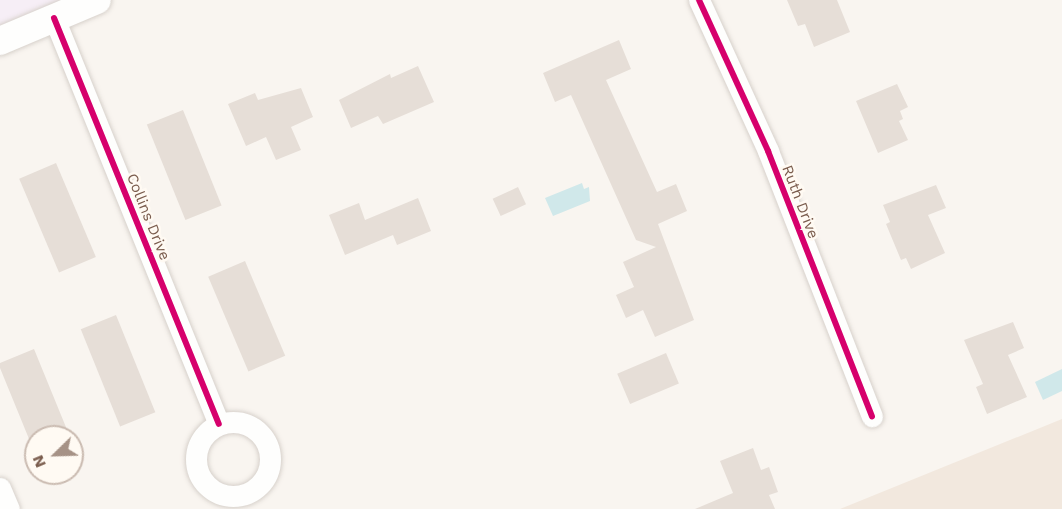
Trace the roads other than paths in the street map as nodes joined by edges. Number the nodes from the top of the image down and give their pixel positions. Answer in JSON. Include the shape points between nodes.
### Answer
{"nodes":[{"id":1,"x":97,"y":0,"type":"edge"},
{"id":2,"x":699,"y":0,"type":"edge"},
{"id":3,"x":54,"y":18,"type":"junction"},
{"id":4,"x":0,"y":41,"type":"edge"},
{"id":5,"x":872,"y":416,"type":"dead end"},
{"id":6,"x":219,"y":424,"type":"junction"},
{"id":7,"x":0,"y":488,"type":"edge"},
{"id":8,"x":251,"y":502,"type":"edge"},
{"id":9,"x":9,"y":509,"type":"edge"}],
"edges":[{"from":1,"to":3,"type":"street"},
{"from":2,"to":5,"type":"street","name":"Ruth Drive","via":[[768,152]]},
{"from":3,"to":4,"type":"street"},
{"from":3,"to":6,"type":"street","name":"Collins Drive"},
{"from":6,"to":8,"type":"street","via":[[242,423],[257,431],[268,445],[270,468]]},
{"from":6,"to":8,"type":"street","via":[[201,439],[195,462],[198,474],[204,484],[225,496]]},
{"from":7,"to":9,"type":"street"}]}
